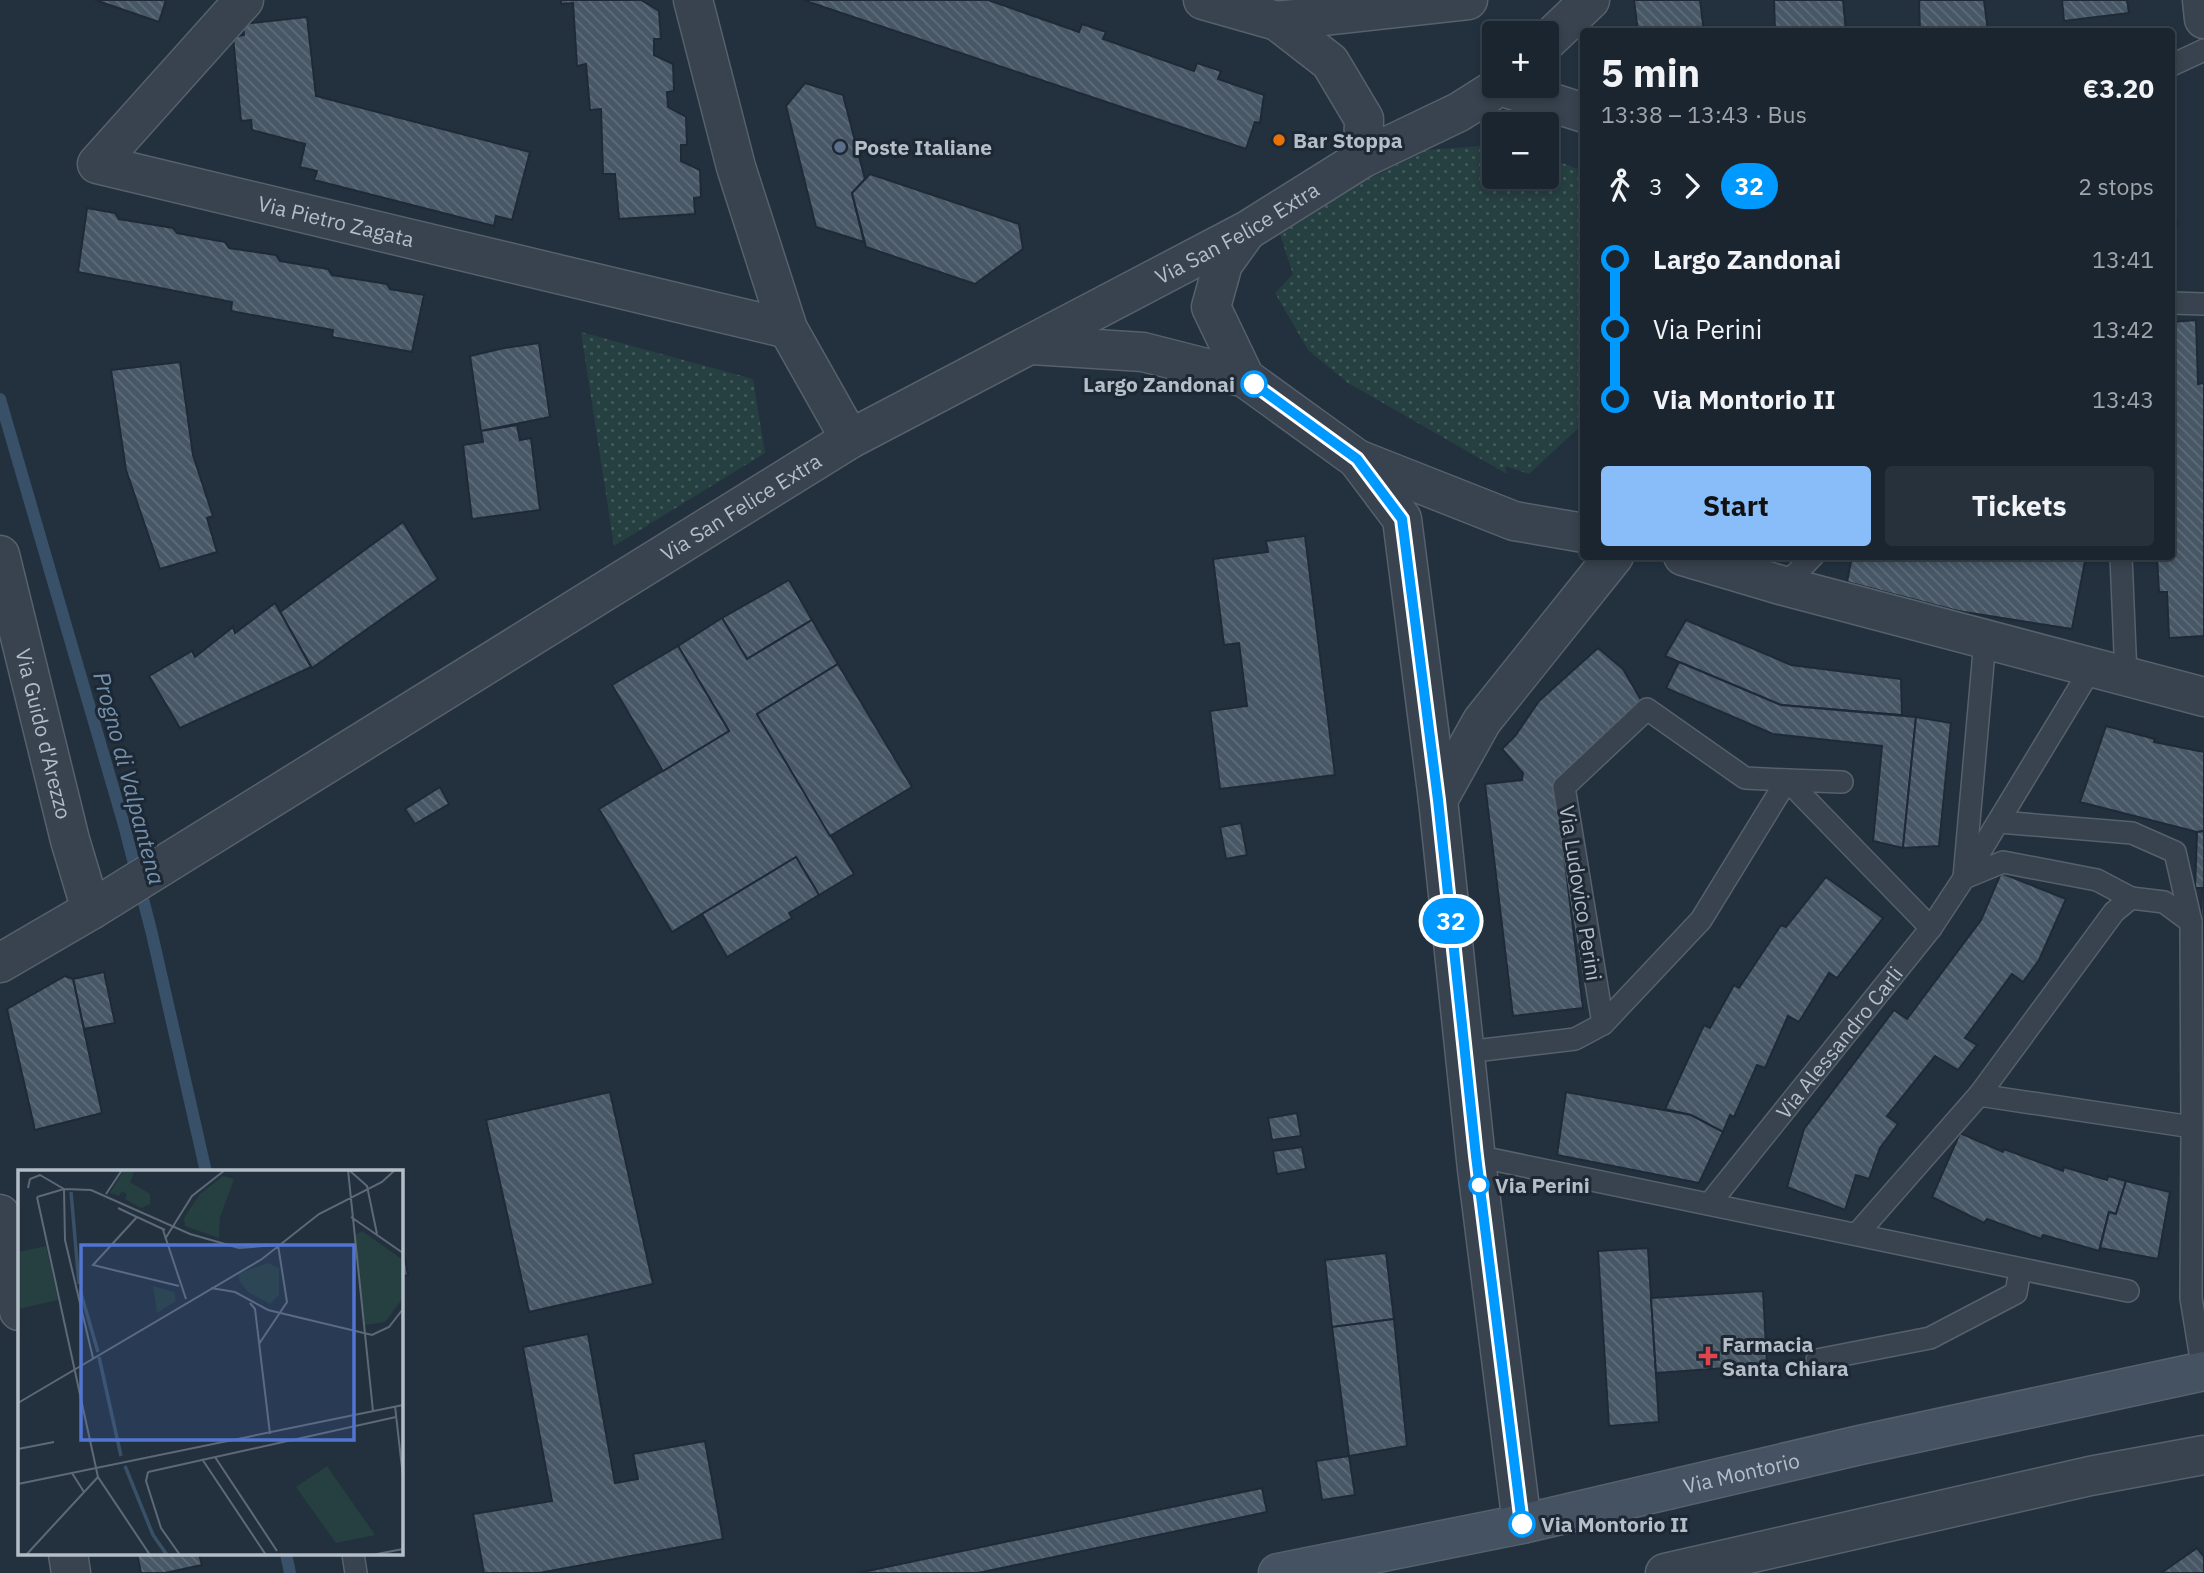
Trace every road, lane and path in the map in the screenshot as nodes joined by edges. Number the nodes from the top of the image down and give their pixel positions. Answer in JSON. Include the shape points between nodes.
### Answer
{"nodes":[{"id":1,"x":244,"y":0,"type":"edge"},
{"id":2,"x":693,"y":0,"type":"edge"},
{"id":3,"x":1203,"y":0,"type":"edge"},
{"id":4,"x":1468,"y":0,"type":"edge"},
{"id":5,"x":1591,"y":0,"type":"edge"},
{"id":6,"x":2202,"y":0,"type":"edge"},
{"id":7,"x":2204,"y":19,"type":"edge"},
{"id":8,"x":1277,"y":21,"type":"junction"},
{"id":9,"x":1602,"y":28,"type":"edge"},
{"id":10,"x":1559,"y":30,"type":"edge"},
{"id":11,"x":2204,"y":50,"type":"edge"},
{"id":12,"x":2175,"y":64,"type":"edge"},
{"id":13,"x":1482,"y":97,"type":"edge"},
{"id":14,"x":1537,"y":98,"type":"edge"},
{"id":15,"x":1580,"y":112,"type":"edge"},
{"id":16,"x":1363,"y":158,"type":"junction"},
{"id":17,"x":1248,"y":230,"type":"junction"},
{"id":18,"x":2175,"y":303,"type":"edge"},
{"id":19,"x":2204,"y":304,"type":"edge"},
{"id":20,"x":788,"y":330,"type":"junction"},
{"id":21,"x":1032,"y":345,"type":"junction"},
{"id":22,"x":1245,"y":378,"type":"junction"},
{"id":23,"x":850,"y":439,"type":"junction"},
{"id":24,"x":1357,"y":459,"type":"junction"},
{"id":25,"x":1580,"y":532,"type":"edge"},
{"id":26,"x":0,"y":555,"type":"edge"},
{"id":27,"x":1611,"y":560,"type":"edge"},
{"id":28,"x":1696,"y":560,"type":"edge"},
{"id":29,"x":1809,"y":560,"type":"edge"},
{"id":30,"x":2121,"y":560,"type":"edge"},
{"id":31,"x":1784,"y":586,"type":"junction"},
{"id":32,"x":1985,"y":640,"type":"junction"},
{"id":33,"x":2109,"y":672,"type":"junction"},
{"id":34,"x":2204,"y":696,"type":"edge"},
{"id":35,"x":1787,"y":780,"type":"junction"},
{"id":36,"x":1842,"y":782,"type":"dead end"},
{"id":37,"x":1438,"y":800,"type":"junction"},
{"id":38,"x":1999,"y":822,"type":"junction"},
{"id":39,"x":1964,"y":878,"type":"junction"},
{"id":40,"x":2131,"y":898,"type":"junction"},
{"id":41,"x":97,"y":906,"type":"junction"},
{"id":42,"x":2191,"y":922,"type":"junction"},
{"id":43,"x":1931,"y":928,"type":"junction"},
{"id":44,"x":0,"y":963,"type":"edge"},
{"id":45,"x":1603,"y":1024,"type":"junction"},
{"id":46,"x":1466,"y":1052,"type":"junction"},
{"id":47,"x":1979,"y":1095,"type":"junction"},
{"id":48,"x":2192,"y":1127,"type":"junction"},
{"id":49,"x":1476,"y":1156,"type":"junction"},
{"id":50,"x":1710,"y":1203,"type":"junction"},
{"id":51,"x":0,"y":1214,"type":"edge"},
{"id":52,"x":1857,"y":1234,"type":"junction"},
{"id":53,"x":2021,"y":1270,"type":"junction"},
{"id":54,"x":2128,"y":1291,"type":"dead end"},
{"id":55,"x":18,"y":1306,"type":"edge"},
{"id":56,"x":1817,"y":1360,"type":"dead end"},
{"id":57,"x":2204,"y":1371,"type":"edge"},
{"id":58,"x":2204,"y":1455,"type":"edge"},
{"id":59,"x":1522,"y":1524,"type":"junction"},
{"id":60,"x":1278,"y":1573,"type":"edge"},
{"id":61,"x":1665,"y":1573,"type":"edge"}],
"edges":[{"from":1,"to":20,"type":"street","name":"Via Pietro Zagata","via":[[97,164]]},
{"from":2,"to":20,"type":"street","via":[[736,167]]},
{"from":3,"to":8,"type":"street"},
{"from":4,"to":8,"type":"street"},
{"from":5,"to":9,"type":"street"},
{"from":5,"to":10,"type":"street"},
{"from":6,"to":7,"type":"street"},
{"from":8,"to":16,"type":"street","via":[[1330,62],[1364,119]]},
{"from":11,"to":12,"type":"lane"},
{"from":13,"to":16,"type":"street","name":"Via San Felice Extra"},
{"from":14,"to":15,"type":"street"},
{"from":16,"to":17,"type":"street","name":"Via San Felice Extra"},
{"from":17,"to":21,"type":"street","name":"Via San Felice Extra"},
{"from":17,"to":22,"type":"street","via":[[1223,264],[1211,307]]},
{"from":18,"to":19,"type":"lane"},
{"from":20,"to":23,"type":"street"},
{"from":21,"to":22,"type":"street","via":[[1143,352]]},
{"from":21,"to":23,"type":"street","name":"Via San Felice Extra"},
{"from":22,"to":24,"type":"street"},
{"from":23,"to":41,"type":"street","name":"Via San Felice Extra"},
{"from":24,"to":25,"type":"street","via":[[1514,521]]},
{"from":24,"to":37,"type":"street","via":[[1402,519]]},
{"from":26,"to":41,"type":"street","name":"Via Guido d'Arezzo","via":[[70,840]]},
{"from":27,"to":37,"type":"street","via":[[1482,722]]},
{"from":28,"to":31,"type":"street"},
{"from":29,"to":31,"type":"lane"},
{"from":30,"to":33,"type":"lane"},
{"from":31,"to":32,"type":"street"},
{"from":32,"to":33,"type":"street"},
{"from":32,"to":39,"type":"lane","name":"Via Alessandro Carli"},
{"from":33,"to":34,"type":"street"},
{"from":33,"to":38,"type":"lane","name":"Via Alessandro Carli"},
{"from":35,"to":36,"type":"lane","name":"Via Ludovico Perini"},
{"from":35,"to":43,"type":"lane"},
{"from":35,"to":45,"type":"lane","name":"Via Ludovico Perini","via":[[1701,919]]},
{"from":35,"to":45,"type":"lane","name":"Via Ludovico Perini","via":[[1745,778],[1647,709],[1564,787]]},
{"from":37,"to":46,"type":"street"},
{"from":38,"to":39,"type":"lane","name":"Via Alessandro Carli"},
{"from":38,"to":42,"type":"lane","via":[[2132,833],[2175,852]]},
{"from":39,"to":40,"type":"lane","via":[[2003,862],[2097,880]]},
{"from":39,"to":43,"type":"lane","name":"Via Alessandro Carli"},
{"from":40,"to":42,"type":"lane","via":[[2164,901]]},
{"from":40,"to":47,"type":"lane","via":[[2114,912]]},
{"from":41,"to":44,"type":"street","name":"Via San Felice Extra"},
{"from":42,"to":48,"type":"lane"},
{"from":43,"to":50,"type":"lane","name":"Via Alessandro Carli"},
{"from":45,"to":46,"type":"lane","name":"Via Ludovico Perini","via":[[1575,1039]]},
{"from":46,"to":49,"type":"street"},
{"from":47,"to":48,"type":"lane"},
{"from":47,"to":52,"type":"lane"},
{"from":48,"to":57,"type":"lane","via":[[2191,1298]]},
{"from":49,"to":50,"type":"lane"},
{"from":49,"to":59,"type":"street"},
{"from":50,"to":52,"type":"lane"},
{"from":51,"to":55,"type":"street"},
{"from":52,"to":53,"type":"lane"},
{"from":53,"to":54,"type":"lane"},
{"from":53,"to":56,"type":"lane","via":[[2016,1293],[1930,1338]]},
{"from":57,"to":59,"type":"street","name":"Via Montorio"},
{"from":58,"to":61,"type":"street","via":[[2090,1476]]},
{"from":59,"to":60,"type":"street","name":"Via Montorio"}]}
